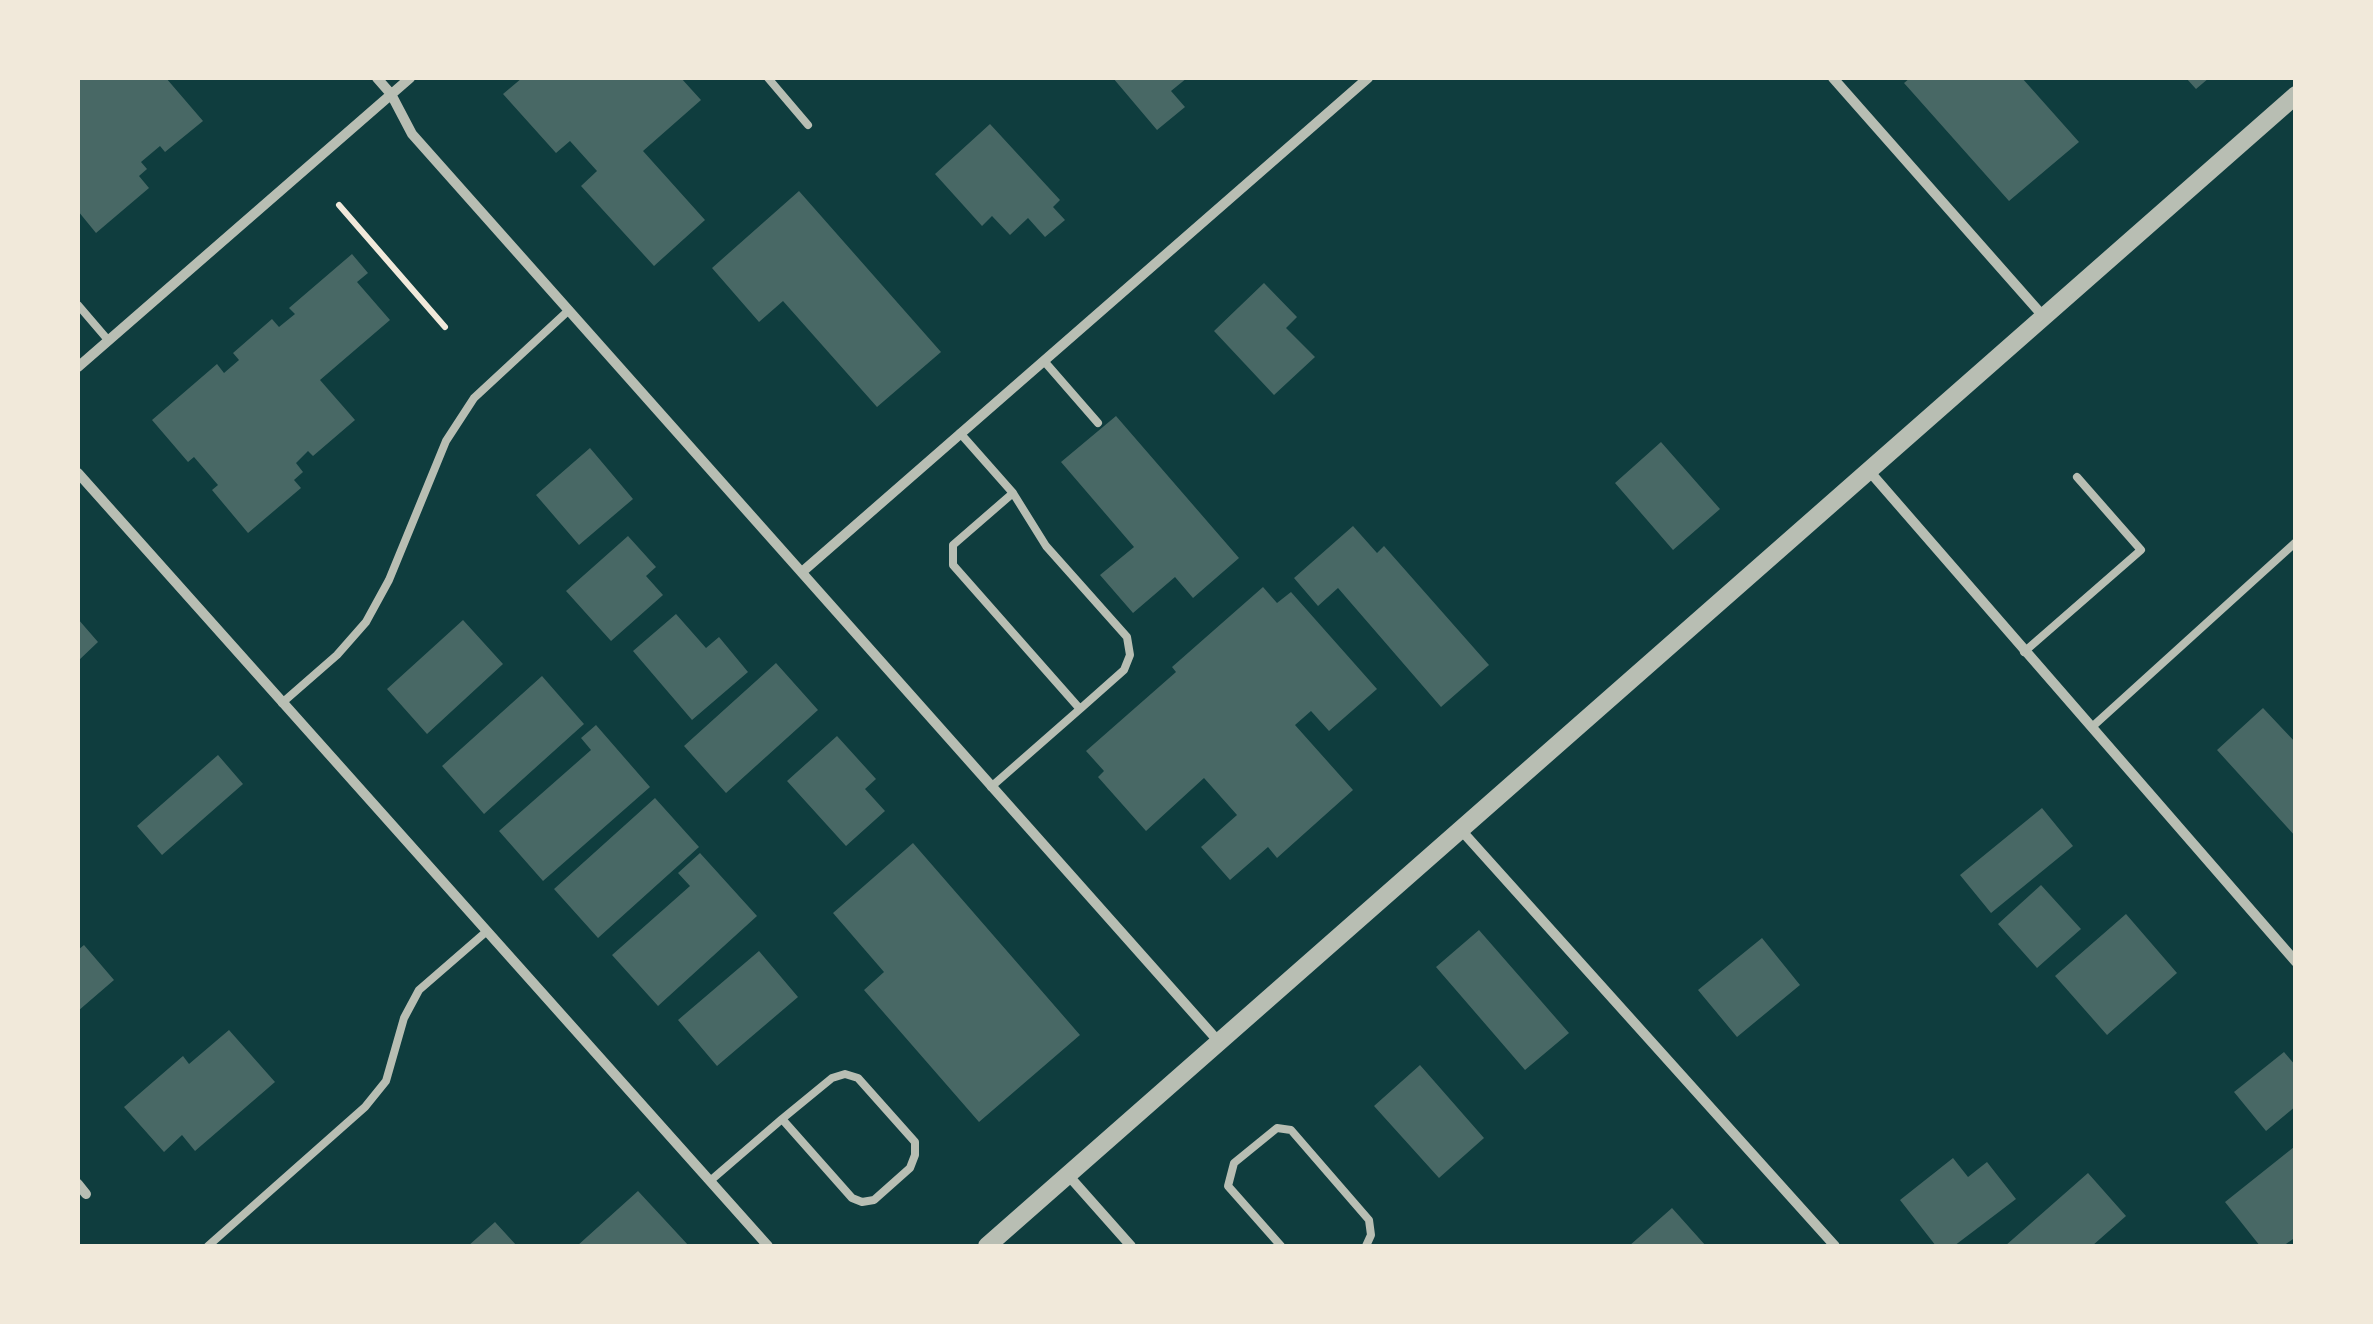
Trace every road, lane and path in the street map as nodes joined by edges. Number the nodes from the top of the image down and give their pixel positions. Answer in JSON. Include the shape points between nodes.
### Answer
{"nodes":[{"id":1,"x":377,"y":78,"type":"edge"},
{"id":2,"x":410,"y":78,"type":"edge"},
{"id":3,"x":768,"y":78,"type":"edge"},
{"id":4,"x":1368,"y":78,"type":"edge"},
{"id":5,"x":1832,"y":78,"type":"edge"},
{"id":6,"x":391,"y":94,"type":"junction"},
{"id":7,"x":2296,"y":95,"type":"edge"},
{"id":8,"x":808,"y":125,"type":"dead end"},
{"id":9,"x":339,"y":206,"type":"dead end"},
{"id":10,"x":78,"y":305,"type":"edge"},
{"id":11,"x":568,"y":310,"type":"junction"},
{"id":12,"x":2043,"y":316,"type":"junction"},
{"id":13,"x":445,"y":328,"type":"dead end"},
{"id":14,"x":108,"y":340,"type":"junction"},
{"id":15,"x":1044,"y":361,"type":"junction"},
{"id":16,"x":78,"y":366,"type":"edge"},
{"id":17,"x":1098,"y":423,"type":"dead end"},
{"id":18,"x":960,"y":433,"type":"junction"},
{"id":19,"x":1870,"y":472,"type":"junction"},
{"id":20,"x":78,"y":474,"type":"edge"},
{"id":21,"x":2077,"y":477,"type":"dead end"},
{"id":22,"x":1013,"y":493,"type":"junction"},
{"id":23,"x":2296,"y":542,"type":"edge"},
{"id":24,"x":802,"y":572,"type":"junction"},
{"id":25,"x":2024,"y":652,"type":"junction"},
{"id":26,"x":282,"y":703,"type":"junction"},
{"id":27,"x":1080,"y":709,"type":"junction"},
{"id":28,"x":2092,"y":728,"type":"junction"},
{"id":29,"x":990,"y":788,"type":"junction"},
{"id":30,"x":1461,"y":830,"type":"junction"},
{"id":31,"x":486,"y":931,"type":"junction"},
{"id":32,"x":2296,"y":962,"type":"edge"},
{"id":33,"x":1218,"y":1042,"type":"junction"},
{"id":34,"x":782,"y":1119,"type":"junction"},
{"id":35,"x":1068,"y":1176,"type":"junction"},
{"id":36,"x":710,"y":1181,"type":"junction"},
{"id":37,"x":78,"y":1184,"type":"edge"},
{"id":38,"x":86,"y":1194,"type":"dead end"},
{"id":39,"x":208,"y":1246,"type":"edge"},
{"id":40,"x":768,"y":1246,"type":"edge"},
{"id":41,"x":987,"y":1246,"type":"edge"},
{"id":42,"x":1131,"y":1246,"type":"edge"},
{"id":43,"x":1282,"y":1246,"type":"edge"},
{"id":44,"x":1366,"y":1246,"type":"edge"},
{"id":45,"x":1835,"y":1246,"type":"edge"}],
"edges":[{"from":1,"to":6,"type":"street"},
{"from":2,"to":6,"type":"street"},
{"from":3,"to":8,"type":"lane"},
{"from":4,"to":15,"type":"street"},
{"from":5,"to":12,"type":"street"},
{"from":6,"to":11,"type":"street","via":[[412,134]]},
{"from":6,"to":14,"type":"street"},
{"from":7,"to":12,"type":"street"},
{"from":9,"to":13,"type":"path"},
{"from":10,"to":14,"type":"lane"},
{"from":11,"to":24,"type":"street"},
{"from":11,"to":26,"type":"lane","via":[[474,398],[446,441],[366,622]]},
{"from":12,"to":19,"type":"street"},
{"from":14,"to":16,"type":"street"},
{"from":15,"to":17,"type":"lane"},
{"from":15,"to":18,"type":"street"},
{"from":18,"to":22,"type":"lane"},
{"from":18,"to":24,"type":"street"},
{"from":19,"to":25,"type":"street"},
{"from":19,"to":30,"type":"street"},
{"from":20,"to":26,"type":"street"},
{"from":21,"to":25,"type":"lane","via":[[2140,550]]},
{"from":22,"to":27,"type":"lane","via":[[1046,546],[1127,638],[1124,670]]},
{"from":22,"to":27,"type":"lane","via":[[953,544],[953,566]]},
{"from":23,"to":28,"type":"lane"},
{"from":24,"to":29,"type":"street"},
{"from":25,"to":28,"type":"street"},
{"from":26,"to":31,"type":"street"},
{"from":27,"to":29,"type":"lane"},
{"from":28,"to":32,"type":"street"},
{"from":29,"to":33,"type":"street"},
{"from":30,"to":33,"type":"street"},
{"from":30,"to":45,"type":"street"},
{"from":31,"to":36,"type":"street"},
{"from":31,"to":39,"type":"lane","via":[[419,990],[386,1082],[365,1107]]},
{"from":33,"to":35,"type":"street"},
{"from":34,"to":34,"type":"lane","via":[[862,1202],[874,1200],[910,1168],[915,1155],[915,1142],[858,1078],[845,1074]]},
{"from":34,"to":36,"type":"lane"},
{"from":35,"to":41,"type":"street"},
{"from":35,"to":42,"type":"street"},
{"from":36,"to":40,"type":"street"},
{"from":37,"to":38,"type":"street"},
{"from":43,"to":44,"type":"lane","via":[[1228,1186],[1234,1163],[1277,1128],[1291,1130],[1369,1220]]}]}
